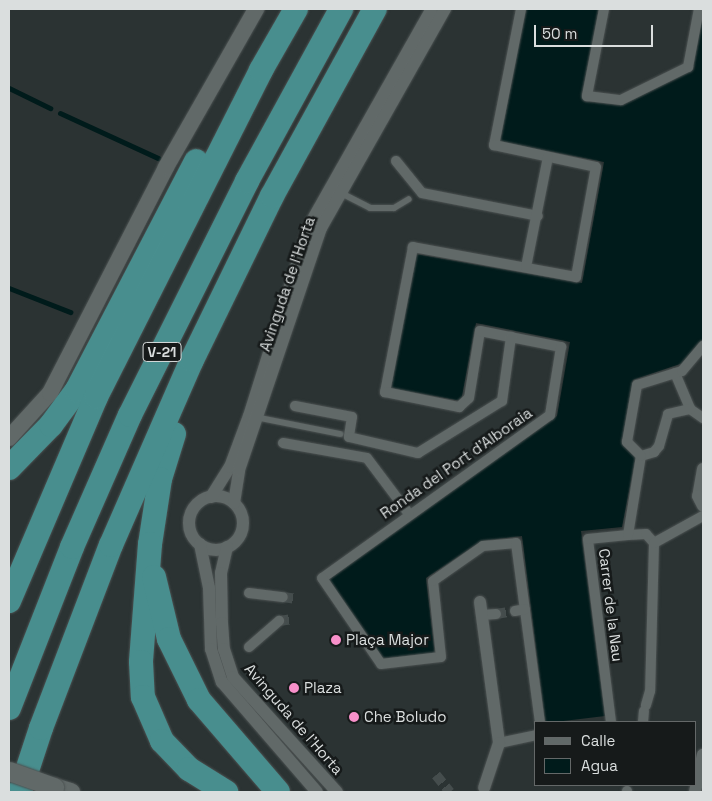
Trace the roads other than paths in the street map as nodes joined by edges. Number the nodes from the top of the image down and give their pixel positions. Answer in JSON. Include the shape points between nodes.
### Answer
{"nodes":[{"id":1,"x":256,"y":9,"type":"edge"},
{"id":2,"x":296,"y":9,"type":"edge"},
{"id":3,"x":341,"y":9,"type":"edge"},
{"id":4,"x":375,"y":9,"type":"edge"},
{"id":5,"x":432,"y":9,"type":"edge"},
{"id":6,"x":445,"y":9,"type":"edge"},
{"id":7,"x":521,"y":9,"type":"edge"},
{"id":8,"x":604,"y":9,"type":"edge"},
{"id":9,"x":699,"y":9,"type":"edge"},
{"id":10,"x":261,"y":70,"type":"junction"},
{"id":11,"x":548,"y":157,"type":"junction"},
{"id":12,"x":396,"y":161,"type":"dead end"},
{"id":13,"x":336,"y":190,"type":"junction"},
{"id":14,"x":409,"y":199,"type":"dead end"},
{"id":15,"x":538,"y":216,"type":"junction"},
{"id":16,"x":526,"y":267,"type":"junction"},
{"id":17,"x":511,"y":337,"type":"junction"},
{"id":18,"x":703,"y":346,"type":"edge"},
{"id":19,"x":192,"y":360,"type":"junction"},
{"id":20,"x":675,"y":373,"type":"junction"},
{"id":21,"x":295,"y":406,"type":"dead end"},
{"id":22,"x":690,"y":409,"type":"junction"},
{"id":23,"x":254,"y":417,"type":"junction"},
{"id":24,"x":703,"y":418,"type":"edge"},
{"id":25,"x":340,"y":434,"type":"dead end"},
{"id":26,"x":9,"y":438,"type":"edge"},
{"id":27,"x":283,"y":443,"type":"dead end"},
{"id":28,"x":641,"y":456,"type":"junction"},
{"id":29,"x":9,"y":468,"type":"edge"},
{"id":30,"x":703,"y":469,"type":"edge"},
{"id":31,"x":212,"y":496,"type":"junction"},
{"id":32,"x":234,"y":503,"type":"junction"},
{"id":33,"x":703,"y":506,"type":"edge"},
{"id":34,"x":409,"y":514,"type":"junction"},
{"id":35,"x":703,"y":516,"type":"edge"},
{"id":36,"x":628,"y":534,"type":"junction"},
{"id":37,"x":654,"y":543,"type":"junction"},
{"id":38,"x":150,"y":544,"type":"junction"},
{"id":39,"x":200,"y":544,"type":"junction"},
{"id":40,"x":227,"y":548,"type":"junction"},
{"id":41,"x":249,"y":593,"type":"dead end"},
{"id":42,"x":283,"y":597,"type":"tunnel mouth"},
{"id":43,"x":9,"y":601,"type":"edge"},
{"id":44,"x":480,"y":602,"type":"dead end"},
{"id":45,"x":496,"y":614,"type":"tunnel mouth"},
{"id":46,"x":482,"y":615,"type":"junction"},
{"id":47,"x":279,"y":621,"type":"tunnel mouth"},
{"id":48,"x":249,"y":647,"type":"dead end"},
{"id":49,"x":9,"y":708,"type":"edge"},
{"id":50,"x":540,"y":721,"type":"edge"},
{"id":51,"x":611,"y":721,"type":"edge"},
{"id":52,"x":642,"y":721,"type":"edge"},
{"id":53,"x":534,"y":735,"type":"edge"},
{"id":54,"x":499,"y":742,"type":"junction"},
{"id":55,"x":703,"y":756,"type":"edge"},
{"id":56,"x":9,"y":771,"type":"edge"},
{"id":57,"x":697,"y":783,"type":"edge"},
{"id":58,"x":484,"y":788,"type":"dead end"},
{"id":59,"x":62,"y":789,"type":"edge"},
{"id":60,"x":20,"y":792,"type":"edge"},
{"id":61,"x":201,"y":792,"type":"edge"},
{"id":62,"x":227,"y":792,"type":"edge"},
{"id":63,"x":278,"y":792,"type":"edge"},
{"id":64,"x":317,"y":792,"type":"edge"},
{"id":65,"x":337,"y":792,"type":"edge"}],
"edges":[{"from":1,"to":26,"type":"street","via":[[166,167],[50,392]]},
{"from":2,"to":10,"type":"highway","number":"V-21"},
{"from":3,"to":49,"type":"highway","number":"V-21","via":[[247,181],[130,415],[72,547]]},
{"from":4,"to":19,"type":"highway","via":[[272,196]]},
{"from":5,"to":13,"type":"street","name":"Avinguda de l'Horta"},
{"from":6,"to":13,"type":"street","name":"Avinguda de l'Horta"},
{"from":7,"to":11,"type":"street","name":"Ronda del Port d'Alboraia","via":[[494,146]]},
{"from":8,"to":9,"type":"street","via":[[587,96],[621,100],[688,67]]},
{"from":10,"to":29,"type":"highway","via":[[232,94],[76,390],[51,425]]},
{"from":10,"to":43,"type":"highway","number":"V-21","via":[[96,397]]},
{"from":11,"to":15,"type":"street"},
{"from":11,"to":16,"type":"street","name":"Ronda del Port d'Alboraia","via":[[596,167],[576,277]]},
{"from":12,"to":15,"type":"street","via":[[422,193]]},
{"from":13,"to":14,"type":"lane","via":[[370,208],[394,208]]},
{"from":13,"to":23,"type":"street","name":"Avinguda de l'Horta"},
{"from":15,"to":16,"type":"street"},
{"from":16,"to":17,"type":"street","name":"Ronda del Port d'Alboraia","via":[[414,247],[386,392],[459,407],[469,398],[480,331]]},
{"from":17,"to":21,"type":"street","via":[[502,401],[418,454],[349,437],[352,417]]},
{"from":17,"to":34,"type":"street","name":"Ronda del Port d'Alboraia","via":[[562,347],[550,415]]},
{"from":18,"to":20,"type":"street","via":[[682,371]]},
{"from":19,"to":38,"type":"highway","via":[[160,479]]},
{"from":19,"to":60,"type":"highway","via":[[111,544]]},
{"from":20,"to":22,"type":"street"},
{"from":20,"to":28,"type":"street","via":[[637,385],[627,442]]},
{"from":22,"to":24,"type":"street"},
{"from":22,"to":28,"type":"street","via":[[668,414],[659,446],[654,452]]},
{"from":23,"to":25,"type":"lane"},
{"from":23,"to":31,"type":"street","name":"Avinguda de l'Horta"},
{"from":23,"to":32,"type":"street","name":"Avinguda de l'Horta","via":[[239,470]]},
{"from":27,"to":34,"type":"street","via":[[367,458]]},
{"from":28,"to":36,"type":"street","name":"Carrer de la Nau"},
{"from":30,"to":33,"type":"street","via":[[698,496]]},
{"from":31,"to":32,"type":"street"},
{"from":31,"to":39,"type":"street","via":[[196,505],[189,521],[194,538]]},
{"from":32,"to":40,"type":"street","via":[[242,518],[242,527],[234,543]]},
{"from":34,"to":50,"type":"street","name":"Ronda del Port d'Alboraia","via":[[322,578],[381,664],[441,657],[433,581],[483,546],[516,543],[520,610]]},
{"from":35,"to":37,"type":"street"},
{"from":36,"to":37,"type":"street","via":[[646,534]]},
{"from":36,"to":51,"type":"street","name":"Carrer de la Nau","via":[[588,539]]},
{"from":37,"to":52,"type":"street","via":[[650,691]]},
{"from":38,"to":62,"type":"highway","via":[[141,662],[143,697],[162,741],[189,769]]},
{"from":38,"to":63,"type":"highway","via":[[156,594],[169,639],[199,700]]},
{"from":39,"to":40,"type":"street","via":[[213,549]]},
{"from":39,"to":64,"type":"street","name":"Avinguda de l'Horta","via":[[209,588],[211,649],[222,682]]},
{"from":40,"to":65,"type":"street","name":"Avinguda de l'Horta","via":[[221,573],[222,623],[224,649],[233,677]]},
{"from":41,"to":42,"type":"street"},
{"from":44,"to":46,"type":"street"},
{"from":45,"to":46,"type":"street"},
{"from":46,"to":54,"type":"street"},
{"from":47,"to":48,"type":"street"},
{"from":53,"to":54,"type":"street"},
{"from":54,"to":58,"type":"street"},
{"from":55,"to":57,"type":"street"},
{"from":56,"to":59,"type":"main road","bridge":true},
{"from":61,"to":62,"type":"main road"}]}
